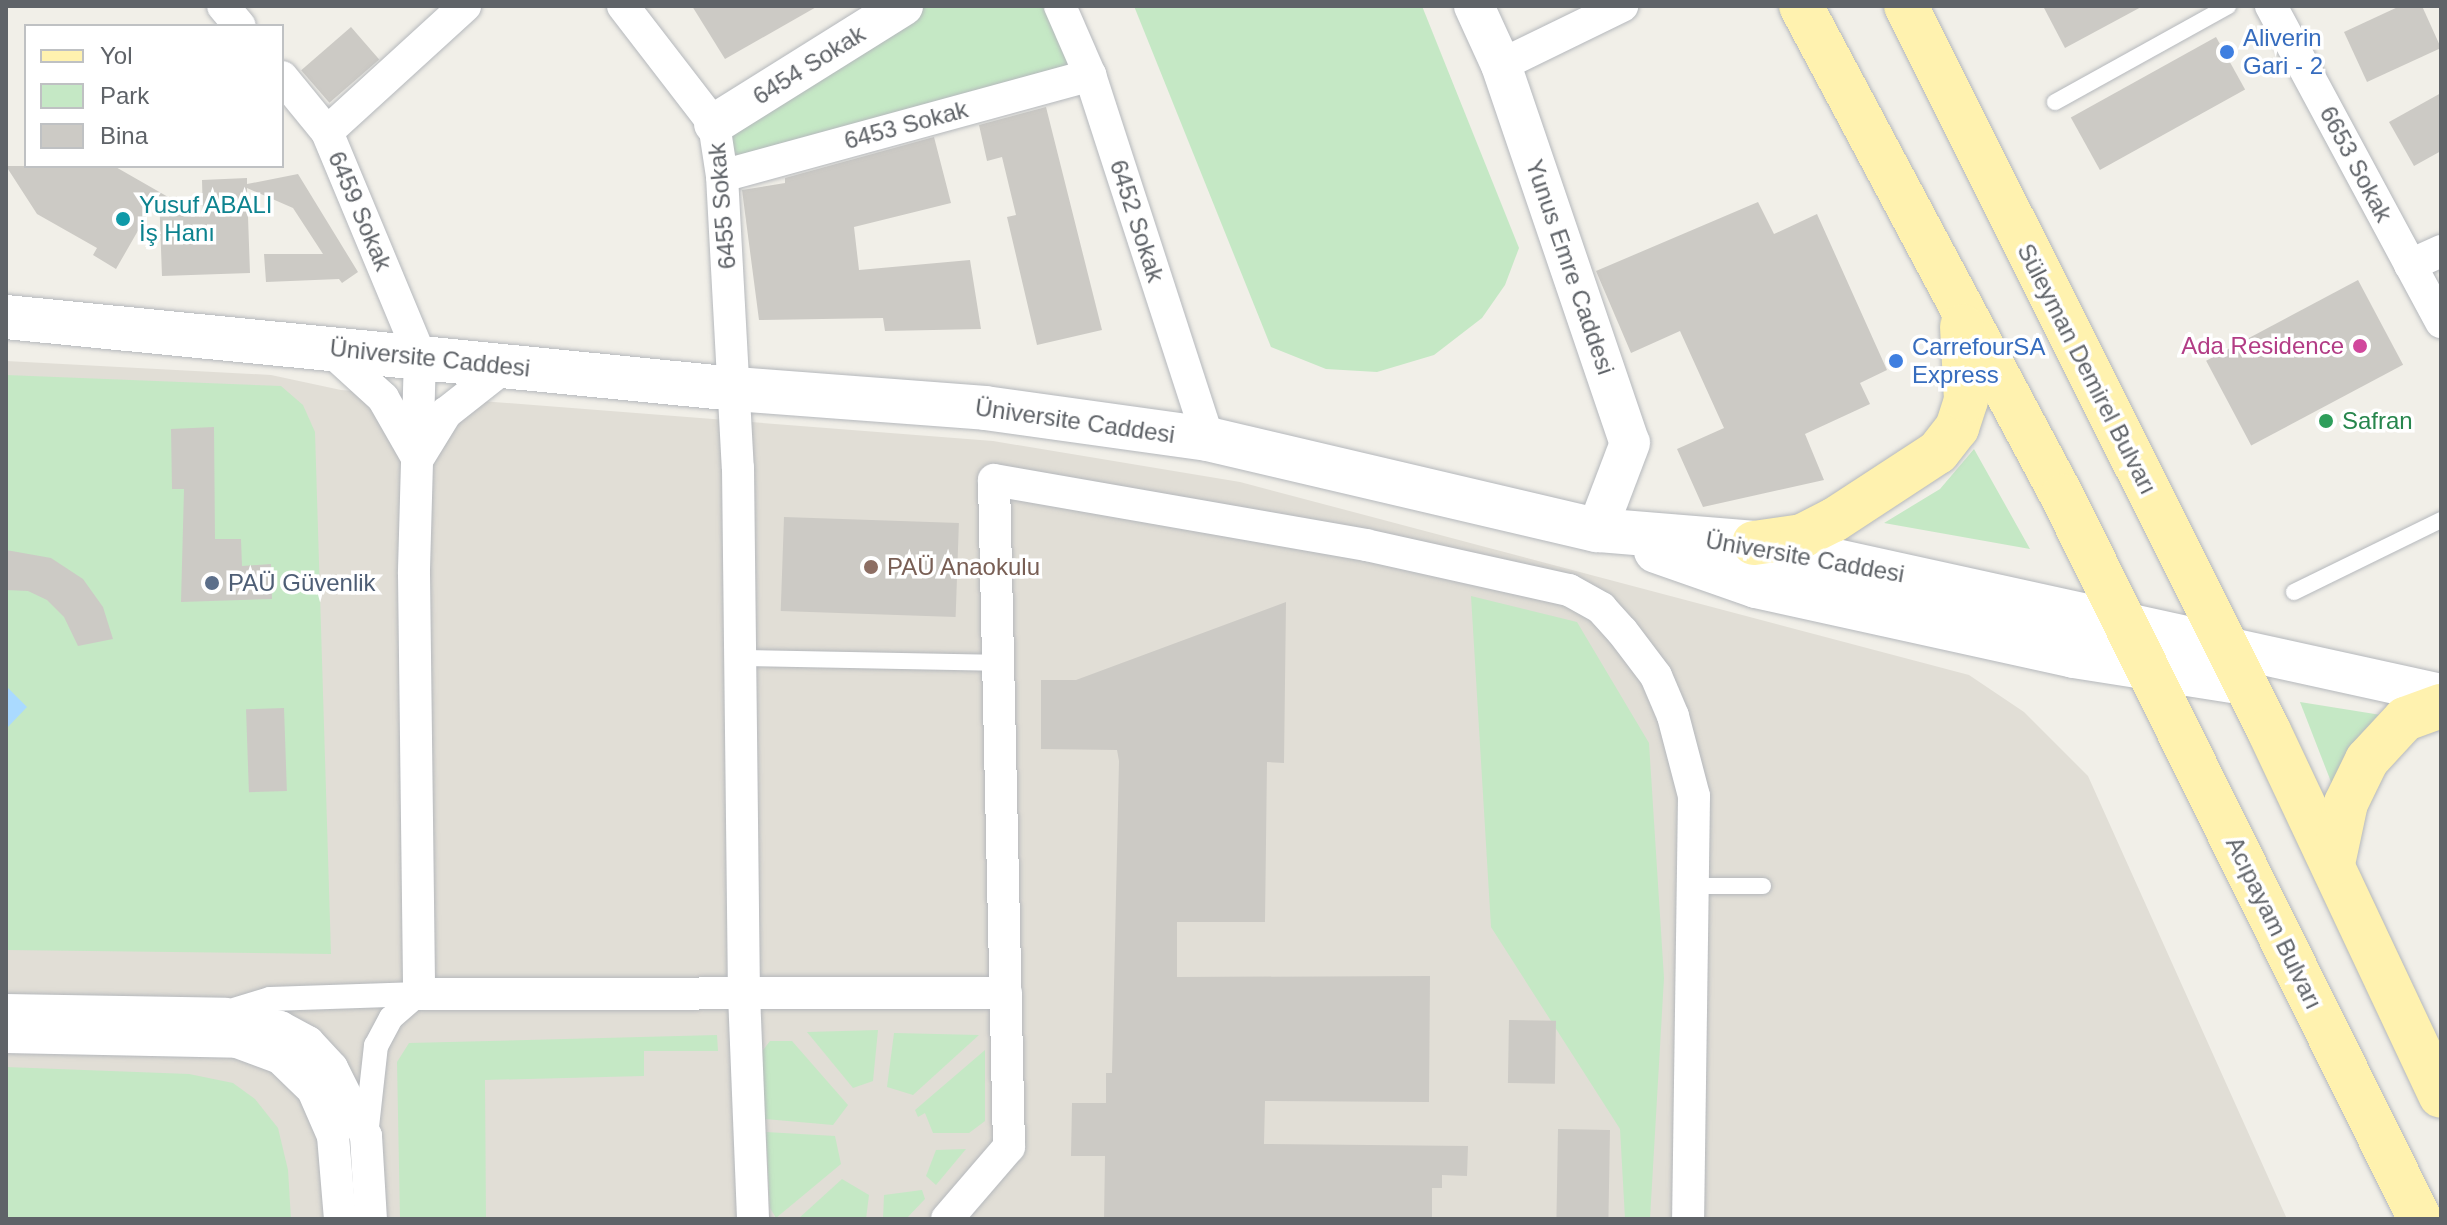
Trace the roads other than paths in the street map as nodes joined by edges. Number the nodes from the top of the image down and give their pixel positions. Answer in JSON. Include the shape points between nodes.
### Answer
{"nodes":[{"id":1,"x":223,"y":6,"type":"edge"},
{"id":2,"x":465,"y":6,"type":"edge"},
{"id":3,"x":623,"y":6,"type":"edge"},
{"id":4,"x":903,"y":6,"type":"edge"},
{"id":5,"x":1060,"y":6,"type":"edge"},
{"id":6,"x":1474,"y":6,"type":"edge"},
{"id":7,"x":1622,"y":6,"type":"edge"},
{"id":8,"x":1801,"y":6,"type":"edge"},
{"id":9,"x":1906,"y":6,"type":"edge"},
{"id":10,"x":2228,"y":6,"type":"edge"},
{"id":11,"x":2271,"y":6,"type":"edge"},
{"id":12,"x":238,"y":24,"type":"edge"},
{"id":13,"x":1501,"y":65,"type":"junction"},
{"id":14,"x":1090,"y":75,"type":"junction"},
{"id":15,"x":284,"y":79,"type":"edge"},
{"id":16,"x":2055,"y":102,"type":"dead end"},
{"id":17,"x":714,"y":124,"type":"junction"},
{"id":18,"x":327,"y":132,"type":"junction"},
{"id":19,"x":722,"y":176,"type":"junction"},
{"id":20,"x":2441,"y":251,"type":"edge"},
{"id":21,"x":2410,"y":265,"type":"junction"},
{"id":22,"x":1954,"y":292,"type":"junction"},
{"id":23,"x":13,"y":308,"type":"edge"},
{"id":24,"x":2441,"y":322,"type":"edge"},
{"id":25,"x":327,"y":347,"type":"junction"},
{"id":26,"x":420,"y":355,"type":"junction"},
{"id":27,"x":507,"y":365,"type":"junction"},
{"id":28,"x":735,"y":389,"type":"junction"},
{"id":29,"x":1208,"y":439,"type":"junction"},
{"id":30,"x":417,"y":460,"type":"junction"},
{"id":31,"x":2441,"y":520,"type":"edge"},
{"id":32,"x":1597,"y":530,"type":"junction"},
{"id":33,"x":1754,"y":543,"type":"junction"},
{"id":34,"x":2294,"y":592,"type":"dead end"},
{"id":35,"x":2128,"y":627,"type":"junction"},
{"id":36,"x":740,"y":658,"type":"junction"},
{"id":37,"x":998,"y":663,"type":"junction"},
{"id":38,"x":2250,"y":663,"type":"junction"},
{"id":39,"x":2149,"y":670,"type":"junction"},
{"id":40,"x":2441,"y":696,"type":"edge"},
{"id":41,"x":2441,"y":706,"type":"edge"},
{"id":42,"x":2333,"y":864,"type":"junction"},
{"id":43,"x":1696,"y":886,"type":"junction"},
{"id":44,"x":1763,"y":886,"type":"dead end"},
{"id":45,"x":1006,"y":993,"type":"junction"},
{"id":46,"x":419,"y":994,"type":"junction"},
{"id":47,"x":744,"y":994,"type":"junction"},
{"id":48,"x":6,"y":1010,"type":"edge"},
{"id":49,"x":224,"y":1013,"type":"dead end"},
{"id":50,"x":6,"y":1037,"type":"edge"},
{"id":51,"x":2441,"y":1096,"type":"edge"},
{"id":52,"x":366,"y":1136,"type":"junction"},
{"id":53,"x":755,"y":1217,"type":"edge"},
{"id":54,"x":340,"y":1219,"type":"edge"},
{"id":55,"x":371,"y":1219,"type":"edge"},
{"id":56,"x":947,"y":1219,"type":"edge"},
{"id":57,"x":1688,"y":1219,"type":"edge"},
{"id":58,"x":2420,"y":1219,"type":"edge"}],
"edges":[{"from":1,"to":12,"type":"street"},
{"from":2,"to":18,"type":"street"},
{"from":3,"to":17,"type":"street","name":"6455 Sokak"},
{"from":4,"to":17,"type":"street","name":"6454 Sokak"},
{"from":5,"to":14,"type":"street","name":"6452 Sokak"},
{"from":6,"to":13,"type":"street","name":"Yunus Emre Caddesi"},
{"from":7,"to":13,"type":"street"},
{"from":8,"to":22,"type":"main road"},
{"from":9,"to":38,"type":"main road","name":"Süleyman Demirel Bulvarı"},
{"from":10,"to":16,"type":"lane"},
{"from":11,"to":21,"type":"street","name":"6653 Sokak"},
{"from":13,"to":32,"type":"street","name":"Yunus Emre Caddesi","via":[[1630,443]]},
{"from":14,"to":19,"type":"street","name":"6453 Sokak"},
{"from":14,"to":29,"type":"street","name":"6452 Sokak"},
{"from":15,"to":18,"type":"street","name":"6459 Sokak"},
{"from":17,"to":19,"type":"street","name":"6455 Sokak"},
{"from":18,"to":26,"type":"street","name":"6459 Sokak"},
{"from":19,"to":28,"type":"street","name":"6455 Sokak"},
{"from":20,"to":21,"type":"street"},
{"from":21,"to":24,"type":"street","name":"6653 Sokak"},
{"from":22,"to":33,"type":"main road","via":[[1968,380],[1952,438],[1900,481],[1834,520],[1802,536]]},
{"from":22,"to":35,"type":"main road"},
{"from":23,"to":25,"type":"main road","name":"Üniversite Caddesi"},
{"from":25,"to":26,"type":"main road","name":"Üniversite Caddesi"},
{"from":25,"to":30,"type":"street","via":[[395,412]]},
{"from":26,"to":27,"type":"main road","name":"Üniversite Caddesi"},
{"from":26,"to":30,"type":"street"},
{"from":27,"to":28,"type":"main road","name":"Üniversite Caddesi"},
{"from":27,"to":30,"type":"street","via":[[446,413]]},
{"from":28,"to":29,"type":"main road","name":"Üniversite Caddesi","via":[[985,408]]},
{"from":28,"to":36,"type":"street","name":"6455 Sokak"},
{"from":29,"to":32,"type":"main road","name":"Üniversite Caddesi"},
{"from":30,"to":46,"type":"street"},
{"from":31,"to":34,"type":"lane"},
{"from":32,"to":33,"type":"main road","name":"Üniversite Caddesi"},
{"from":32,"to":39,"type":"main road","via":[[1756,586]]},
{"from":33,"to":35,"type":"main road","name":"Üniversite Caddesi"},
{"from":35,"to":38,"type":"main road","name":"Üniversite Caddesi"},
{"from":35,"to":39,"type":"main road","name":"Acıpayam Bulvarı"},
{"from":36,"to":37,"type":"lane"},
{"from":36,"to":47,"type":"street","name":"6455 Sokak"},
{"from":37,"to":43,"type":"street","via":[[994,480],[1366,545],[1569,590],[1601,608],[1656,676],[1673,716],[1694,796]]},
{"from":37,"to":45,"type":"street"},
{"from":38,"to":39,"type":"main road"},
{"from":38,"to":40,"type":"street"},
{"from":38,"to":42,"type":"main road","name":"Süleyman Demirel Bulvarı","via":[[2269,731]]},
{"from":39,"to":58,"type":"main road","name":"Acıpayam Bulvarı"},
{"from":41,"to":42,"type":"main road","via":[[2405,719],[2367,760],[2346,803]]},
{"from":42,"to":51,"type":"main road"},
{"from":43,"to":44,"type":"lane"},
{"from":43,"to":57,"type":"street"},
{"from":45,"to":47,"type":"street"},
{"from":45,"to":56,"type":"street","via":[[1009,1147]]},
{"from":46,"to":47,"type":"street"},
{"from":46,"to":49,"type":"street","via":[[270,999]]},
{"from":46,"to":52,"type":"street","via":[[391,1018],[376,1046]]},
{"from":47,"to":53,"type":"street","name":"6455 Sokak"},
{"from":48,"to":52,"type":"street","via":[[225,1014],[280,1027],[308,1042],[332,1068]]},
{"from":50,"to":54,"type":"street","via":[[237,1042],[280,1058],[313,1090],[333,1136]]},
{"from":52,"to":55,"type":"street"}]}
